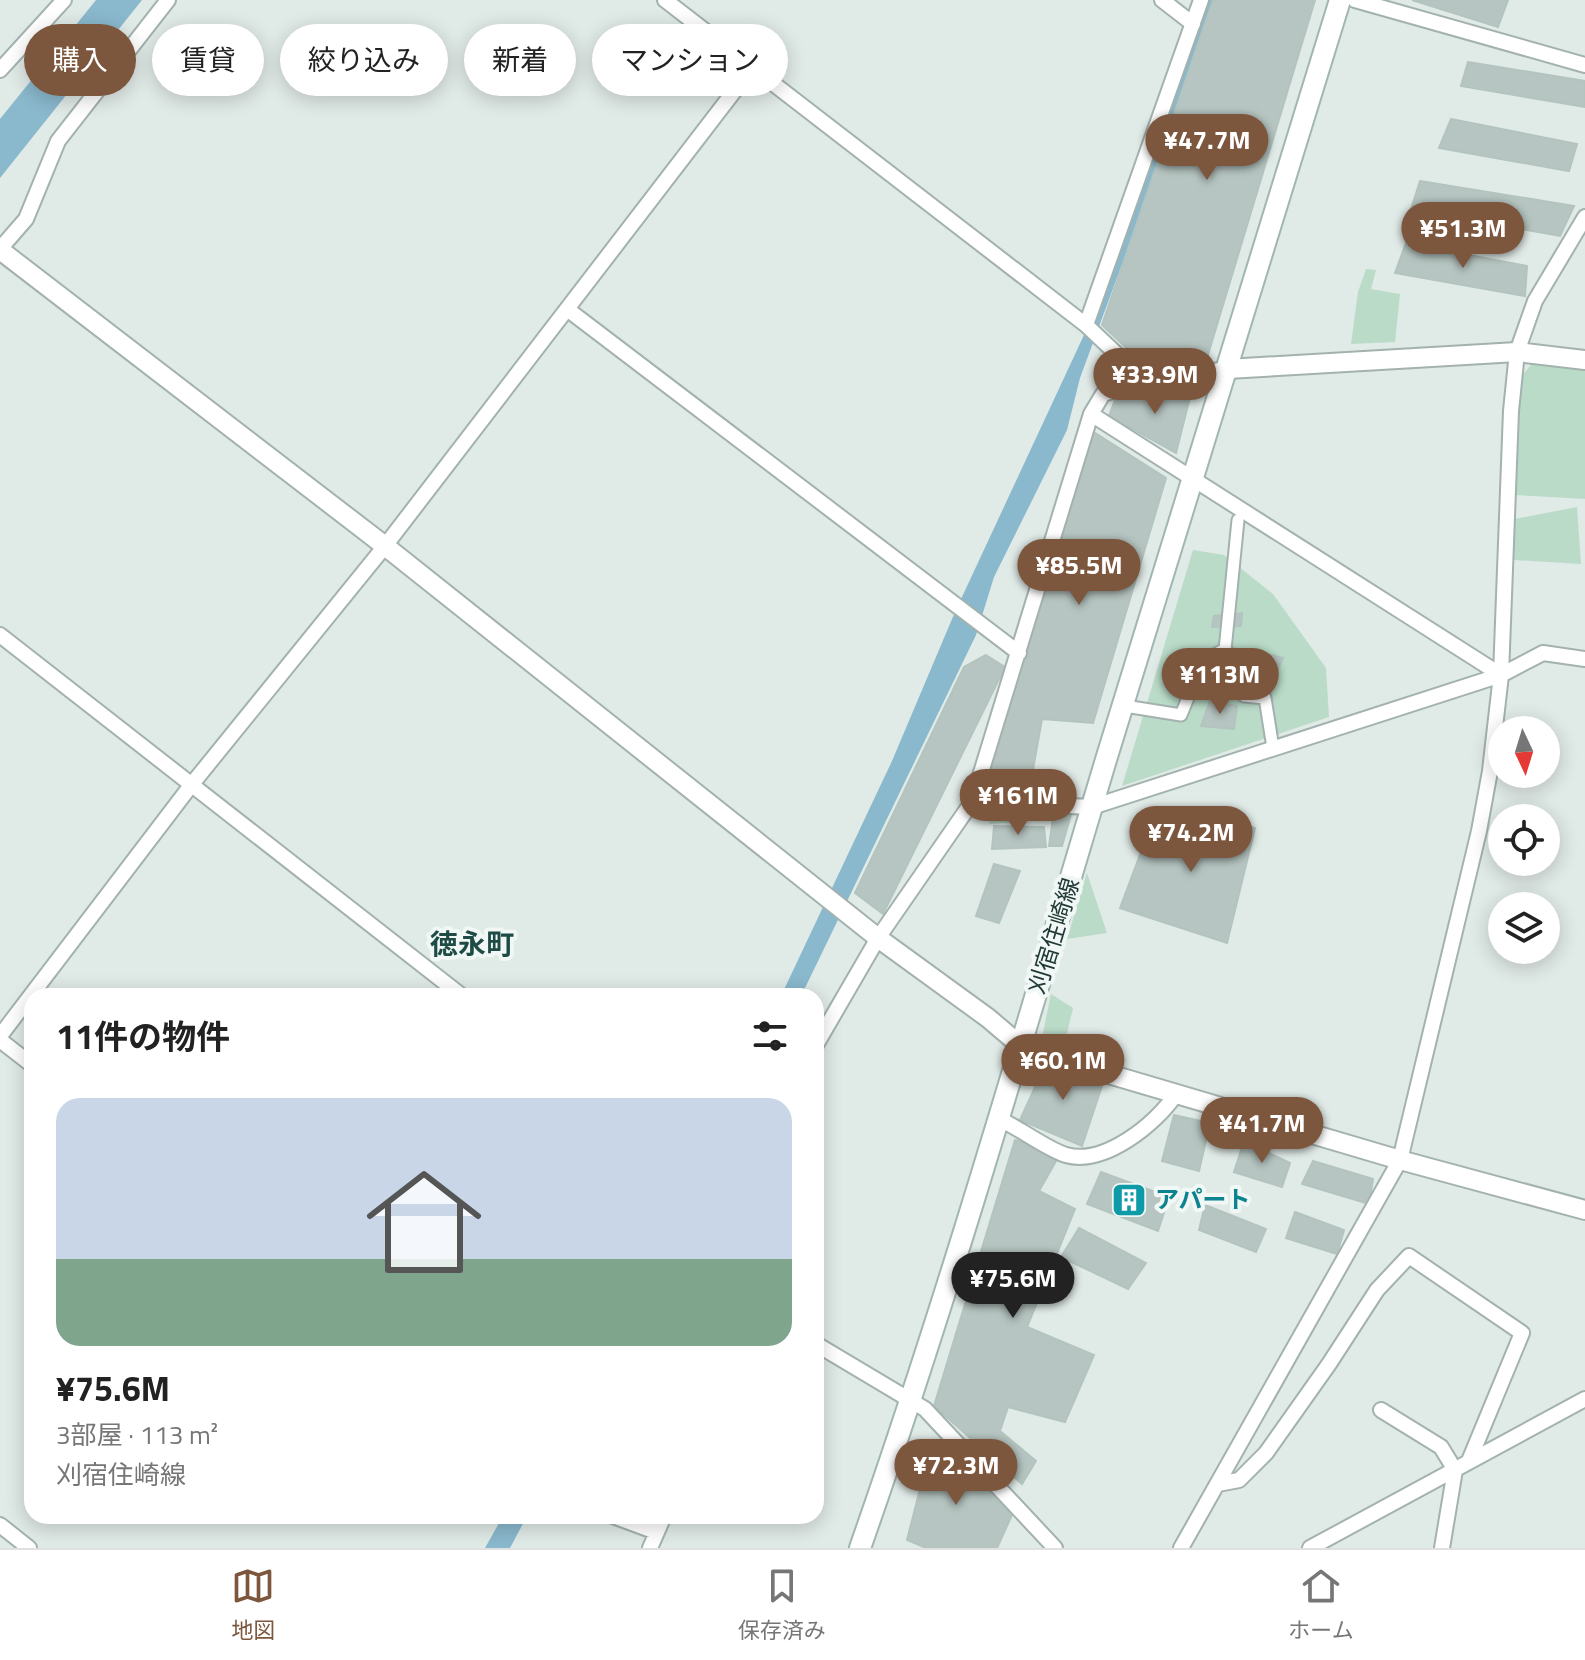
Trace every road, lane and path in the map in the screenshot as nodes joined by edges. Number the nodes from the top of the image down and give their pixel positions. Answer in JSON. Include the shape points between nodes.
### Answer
{"nodes":[{"id":1,"x":64,"y":0,"type":"edge"},
{"id":2,"x":168,"y":0,"type":"edge"},
{"id":3,"x":665,"y":0,"type":"edge"},
{"id":4,"x":1162,"y":0,"type":"edge"},
{"id":5,"x":1201,"y":0,"type":"edge"},
{"id":6,"x":1340,"y":0,"type":"edge"},
{"id":7,"x":1355,"y":0,"type":"edge"},
{"id":8,"x":696,"y":24,"type":"edge"},
{"id":9,"x":1193,"y":24,"type":"junction"},
{"id":10,"x":1585,"y":65,"type":"edge"},
{"id":11,"x":0,"y":70,"type":"edge"},
{"id":12,"x":731,"y":96,"type":"edge"},
{"id":13,"x":788,"y":96,"type":"edge"},
{"id":14,"x":1585,"y":217,"type":"edge"},
{"id":15,"x":0,"y":249,"type":"edge"},
{"id":16,"x":567,"y":309,"type":"junction"},
{"id":17,"x":1086,"y":325,"type":"junction"},
{"id":18,"x":1517,"y":352,"type":"junction"},
{"id":19,"x":1585,"y":360,"type":"edge"},
{"id":20,"x":1227,"y":369,"type":"junction"},
{"id":21,"x":1145,"y":381,"type":"junction"},
{"id":22,"x":1091,"y":414,"type":"junction"},
{"id":23,"x":1191,"y":477,"type":"junction"},
{"id":24,"x":1238,"y":520,"type":"dead end"},
{"id":25,"x":385,"y":546,"type":"junction"},
{"id":26,"x":0,"y":635,"type":"edge"},
{"id":27,"x":1225,"y":649,"type":"junction"},
{"id":28,"x":1019,"y":653,"type":"junction"},
{"id":29,"x":1585,"y":659,"type":"edge"},
{"id":30,"x":1501,"y":675,"type":"junction"},
{"id":31,"x":1131,"y":707,"type":"dead end"},
{"id":32,"x":1273,"y":748,"type":"junction"},
{"id":33,"x":192,"y":784,"type":"junction"},
{"id":34,"x":972,"y":802,"type":"junction"},
{"id":35,"x":1092,"y":807,"type":"junction"},
{"id":36,"x":878,"y":938,"type":"junction"},
{"id":37,"x":38,"y":988,"type":"edge"},
{"id":38,"x":452,"y":988,"type":"edge"},
{"id":39,"x":24,"y":1006,"type":"edge"},
{"id":40,"x":824,"y":1031,"type":"edge"},
{"id":41,"x":0,"y":1038,"type":"edge"},
{"id":42,"x":1021,"y":1046,"type":"junction"},
{"id":43,"x":24,"y":1058,"type":"edge"},
{"id":44,"x":1176,"y":1094,"type":"junction"},
{"id":45,"x":999,"y":1119,"type":"junction"},
{"id":46,"x":1400,"y":1160,"type":"junction"},
{"id":47,"x":1585,"y":1210,"type":"edge"},
{"id":48,"x":824,"y":1349,"type":"edge"},
{"id":49,"x":1585,"y":1399,"type":"edge"},
{"id":50,"x":911,"y":1402,"type":"junction"},
{"id":51,"x":1381,"y":1410,"type":"dead end"},
{"id":52,"x":1469,"y":1461,"type":"junction"},
{"id":53,"x":1455,"y":1470,"type":"junction"},
{"id":54,"x":1218,"y":1484,"type":"junction"},
{"id":55,"x":634,"y":1524,"type":"edge"},
{"id":56,"x":660,"y":1524,"type":"edge"},
{"id":57,"x":0,"y":1525,"type":"edge"},
{"id":58,"x":656,"y":1532,"type":"junction"},
{"id":59,"x":29,"y":1548,"type":"edge"},
{"id":60,"x":650,"y":1548,"type":"edge"},
{"id":61,"x":860,"y":1548,"type":"edge"},
{"id":62,"x":1055,"y":1548,"type":"edge"},
{"id":63,"x":1181,"y":1548,"type":"edge"},
{"id":64,"x":1310,"y":1548,"type":"edge"},
{"id":65,"x":1442,"y":1548,"type":"edge"}],
"edges":[{"from":1,"to":11,"type":"street"},
{"from":2,"to":15,"type":"street","via":[[58,141],[26,219]]},
{"from":3,"to":8,"type":"street"},
{"from":4,"to":9,"type":"street"},
{"from":5,"to":9,"type":"street"},
{"from":6,"to":20,"type":"main road","name":"刈宿住崎線"},
{"from":7,"to":10,"type":"street"},
{"from":9,"to":17,"type":"street"},
{"from":12,"to":16,"type":"street"},
{"from":13,"to":17,"type":"street"},
{"from":14,"to":18,"type":"street","via":[[1535,301]]},
{"from":15,"to":25,"type":"street"},
{"from":16,"to":25,"type":"street"},
{"from":16,"to":28,"type":"street"},
{"from":17,"to":21,"type":"street"},
{"from":18,"to":19,"type":"street"},
{"from":18,"to":20,"type":"street"},
{"from":18,"to":30,"type":"street"},
{"from":20,"to":21,"type":"street"},
{"from":20,"to":23,"type":"main road","name":"刈宿住崎線"},
{"from":21,"to":22,"type":"street","via":[[1103,394]]},
{"from":22,"to":23,"type":"street"},
{"from":22,"to":28,"type":"street"},
{"from":23,"to":30,"type":"street"},
{"from":23,"to":35,"type":"main road","name":"刈宿住崎線"},
{"from":24,"to":27,"type":"street"},
{"from":25,"to":33,"type":"street"},
{"from":25,"to":36,"type":"street"},
{"from":26,"to":33,"type":"street"},
{"from":27,"to":31,"type":"street","via":[[1203,661],[1181,715]]},
{"from":27,"to":32,"type":"street","via":[[1249,669],[1244,696],[1265,698]]},
{"from":28,"to":34,"type":"street"},
{"from":29,"to":30,"type":"street","via":[[1543,653]]},
{"from":30,"to":32,"type":"street"},
{"from":30,"to":46,"type":"street","via":[[1479,831]]},
{"from":32,"to":35,"type":"street"},
{"from":33,"to":37,"type":"street"},
{"from":33,"to":38,"type":"street"},
{"from":34,"to":35,"type":"street"},
{"from":34,"to":36,"type":"street"},
{"from":35,"to":42,"type":"main road","name":"刈宿住崎線"},
{"from":36,"to":40,"type":"street"},
{"from":36,"to":42,"type":"street"},
{"from":39,"to":41,"type":"street"},
{"from":41,"to":43,"type":"street"},
{"from":42,"to":44,"type":"street"},
{"from":42,"to":45,"type":"main road","name":"刈宿住崎線"},
{"from":44,"to":45,"type":"street","via":[[1165,1110],[1121,1145],[1082,1155],[1066,1156]]},
{"from":44,"to":46,"type":"street"},
{"from":45,"to":50,"type":"main road","name":"刈宿住崎線"},
{"from":46,"to":47,"type":"street"},
{"from":46,"to":54,"type":"street"},
{"from":48,"to":50,"type":"street"},
{"from":49,"to":52,"type":"street"},
{"from":50,"to":61,"type":"main road","name":"刈宿住崎線"},
{"from":50,"to":62,"type":"street","via":[[925,1409]]},
{"from":51,"to":53,"type":"street","via":[[1441,1447]]},
{"from":52,"to":53,"type":"street"},
{"from":52,"to":54,"type":"street","via":[[1522,1333],[1409,1256],[1377,1290],[1266,1453],[1236,1482]]},
{"from":53,"to":64,"type":"street"},
{"from":53,"to":65,"type":"street"},
{"from":54,"to":63,"type":"street"},
{"from":55,"to":58,"type":"street"},
{"from":56,"to":58,"type":"street"},
{"from":57,"to":59,"type":"street"},
{"from":58,"to":60,"type":"street"}]}
